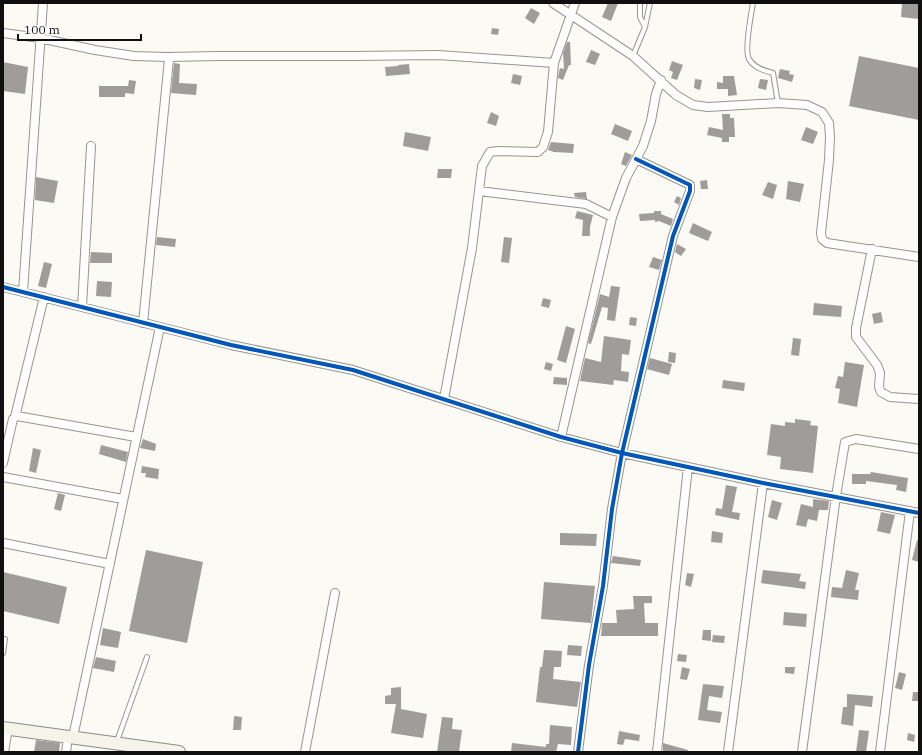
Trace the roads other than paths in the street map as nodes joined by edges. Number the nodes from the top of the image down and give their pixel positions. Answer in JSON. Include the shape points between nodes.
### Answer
{"nodes":[{"id":1,"x":43,"y":3,"type":"edge"},
{"id":2,"x":553,"y":3,"type":"edge"},
{"id":3,"x":575,"y":3,"type":"edge"},
{"id":4,"x":640,"y":3,"type":"edge"},
{"id":5,"x":650,"y":3,"type":"edge"},
{"id":6,"x":753,"y":3,"type":"edge"},
{"id":7,"x":571,"y":15,"type":"junction"},
{"id":8,"x":645,"y":27,"type":"junction"},
{"id":9,"x":3,"y":33,"type":"edge"},
{"id":10,"x":40,"y":38,"type":"junction"},
{"id":11,"x":633,"y":56,"type":"junction"},
{"id":12,"x":167,"y":57,"type":"junction"},
{"id":13,"x":554,"y":63,"type":"junction"},
{"id":14,"x":661,"y":80,"type":"junction"},
{"id":15,"x":778,"y":103,"type":"junction"},
{"id":16,"x":91,"y":146,"type":"dead end"},
{"id":17,"x":636,"y":159,"type":"junction"},
{"id":18,"x":479,"y":191,"type":"junction"},
{"id":19,"x":612,"y":217,"type":"junction"},
{"id":20,"x":872,"y":249,"type":"junction"},
{"id":21,"x":919,"y":257,"type":"edge"},
{"id":22,"x":3,"y":287,"type":"edge"},
{"id":23,"x":23,"y":292,"type":"junction"},
{"id":24,"x":44,"y":297,"type":"junction"},
{"id":25,"x":82,"y":307,"type":"junction"},
{"id":26,"x":143,"y":323,"type":"junction"},
{"id":27,"x":160,"y":327,"type":"junction"},
{"id":28,"x":444,"y":399,"type":"junction"},
{"id":29,"x":919,"y":399,"type":"edge"},
{"id":30,"x":15,"y":417,"type":"junction"},
{"id":31,"x":136,"y":437,"type":"junction"},
{"id":32,"x":562,"y":437,"type":"junction"},
{"id":33,"x":919,"y":449,"type":"edge"},
{"id":34,"x":622,"y":453,"type":"junction"},
{"id":35,"x":3,"y":463,"type":"edge"},
{"id":36,"x":688,"y":466,"type":"junction"},
{"id":37,"x":3,"y":477,"type":"edge"},
{"id":38,"x":763,"y":483,"type":"junction"},
{"id":39,"x":836,"y":496,"type":"junction"},
{"id":40,"x":123,"y":499,"type":"junction"},
{"id":41,"x":910,"y":511,"type":"junction"},
{"id":42,"x":919,"y":513,"type":"edge"},
{"id":43,"x":3,"y":543,"type":"edge"},
{"id":44,"x":110,"y":564,"type":"junction"},
{"id":45,"x":335,"y":593,"type":"dead end"},
{"id":46,"x":5,"y":638,"type":"dead end"},
{"id":47,"x":3,"y":653,"type":"edge"},
{"id":48,"x":147,"y":657,"type":"dead end"},
{"id":49,"x":5,"y":728,"type":"edge"},
{"id":50,"x":71,"y":737,"type":"junction"},
{"id":51,"x":116,"y":743,"type":"junction"},
{"id":52,"x":130,"y":749,"type":"edge"},
{"id":53,"x":4,"y":752,"type":"edge"},
{"id":54,"x":66,"y":752,"type":"edge"},
{"id":55,"x":179,"y":752,"type":"edge"},
{"id":56,"x":305,"y":752,"type":"edge"},
{"id":57,"x":578,"y":752,"type":"edge"},
{"id":58,"x":657,"y":752,"type":"edge"},
{"id":59,"x":728,"y":752,"type":"edge"},
{"id":60,"x":802,"y":752,"type":"edge"},
{"id":61,"x":880,"y":752,"type":"edge"}],
"edges":[{"from":1,"to":10,"type":"street"},
{"from":2,"to":7,"type":"street"},
{"from":3,"to":7,"type":"street"},
{"from":4,"to":8,"type":"lane","via":[[640,17]]},
{"from":5,"to":8,"type":"lane"},
{"from":6,"to":15,"type":"lane","via":[[748,42],[749,59],[757,68],[773,73]]},
{"from":7,"to":11,"type":"street"},
{"from":7,"to":13,"type":"street"},
{"from":8,"to":11,"type":"lane"},
{"from":9,"to":10,"type":"street"},
{"from":10,"to":12,"type":"street","via":[[134,56]]},
{"from":10,"to":23,"type":"street"},
{"from":11,"to":14,"type":"street"},
{"from":12,"to":13,"type":"street","via":[[438,55]]},
{"from":12,"to":26,"type":"street","via":[[170,63]]},
{"from":13,"to":18,"type":"street","via":[[548,132],[543,147],[538,152],[490,152],[482,166]]},
{"from":14,"to":15,"type":"street","via":[[676,95],[694,104],[708,107]]},
{"from":14,"to":17,"type":"street","via":[[647,134]]},
{"from":15,"to":20,"type":"street","via":[[807,105],[822,112],[829,123],[829,160],[822,239],[827,243]]},
{"from":16,"to":25,"type":"street"},
{"from":17,"to":19,"type":"street"},
{"from":17,"to":34,"type":"street","via":[[690,185],[690,191],[673,236]]},
{"from":18,"to":19,"type":"street","via":[[586,204]]},
{"from":18,"to":28,"type":"street","via":[[472,248]]},
{"from":19,"to":32,"type":"street"},
{"from":20,"to":21,"type":"street"},
{"from":20,"to":29,"type":"street","via":[[856,337],[877,365],[881,392],[890,397]]},
{"from":22,"to":23,"type":"street"},
{"from":23,"to":24,"type":"street"},
{"from":24,"to":25,"type":"street"},
{"from":24,"to":30,"type":"street"},
{"from":25,"to":26,"type":"street"},
{"from":26,"to":27,"type":"street"},
{"from":27,"to":28,"type":"street","via":[[231,345],[353,370]]},
{"from":27,"to":31,"type":"street"},
{"from":28,"to":32,"type":"street"},
{"from":30,"to":31,"type":"street"},
{"from":30,"to":35,"type":"street"},
{"from":31,"to":40,"type":"street"},
{"from":32,"to":34,"type":"street"},
{"from":33,"to":39,"type":"street","via":[[848,440],[843,449]]},
{"from":34,"to":36,"type":"street"},
{"from":34,"to":57,"type":"street"},
{"from":36,"to":38,"type":"street"},
{"from":36,"to":58,"type":"street"},
{"from":37,"to":40,"type":"street"},
{"from":38,"to":39,"type":"street"},
{"from":38,"to":59,"type":"street"},
{"from":39,"to":41,"type":"street"},
{"from":39,"to":60,"type":"street"},
{"from":40,"to":44,"type":"street"},
{"from":41,"to":42,"type":"street"},
{"from":41,"to":61,"type":"street"},
{"from":43,"to":44,"type":"street"},
{"from":44,"to":50,"type":"street"},
{"from":45,"to":56,"type":"street"},
{"from":46,"to":47,"type":"lane"},
{"from":48,"to":51,"type":"lane"},
{"from":49,"to":50,"type":"street"},
{"from":49,"to":53,"type":"street"},
{"from":50,"to":51,"type":"street"},
{"from":50,"to":54,"type":"street"},
{"from":51,"to":52,"type":"street"},
{"from":52,"to":55,"type":"street"}]}
